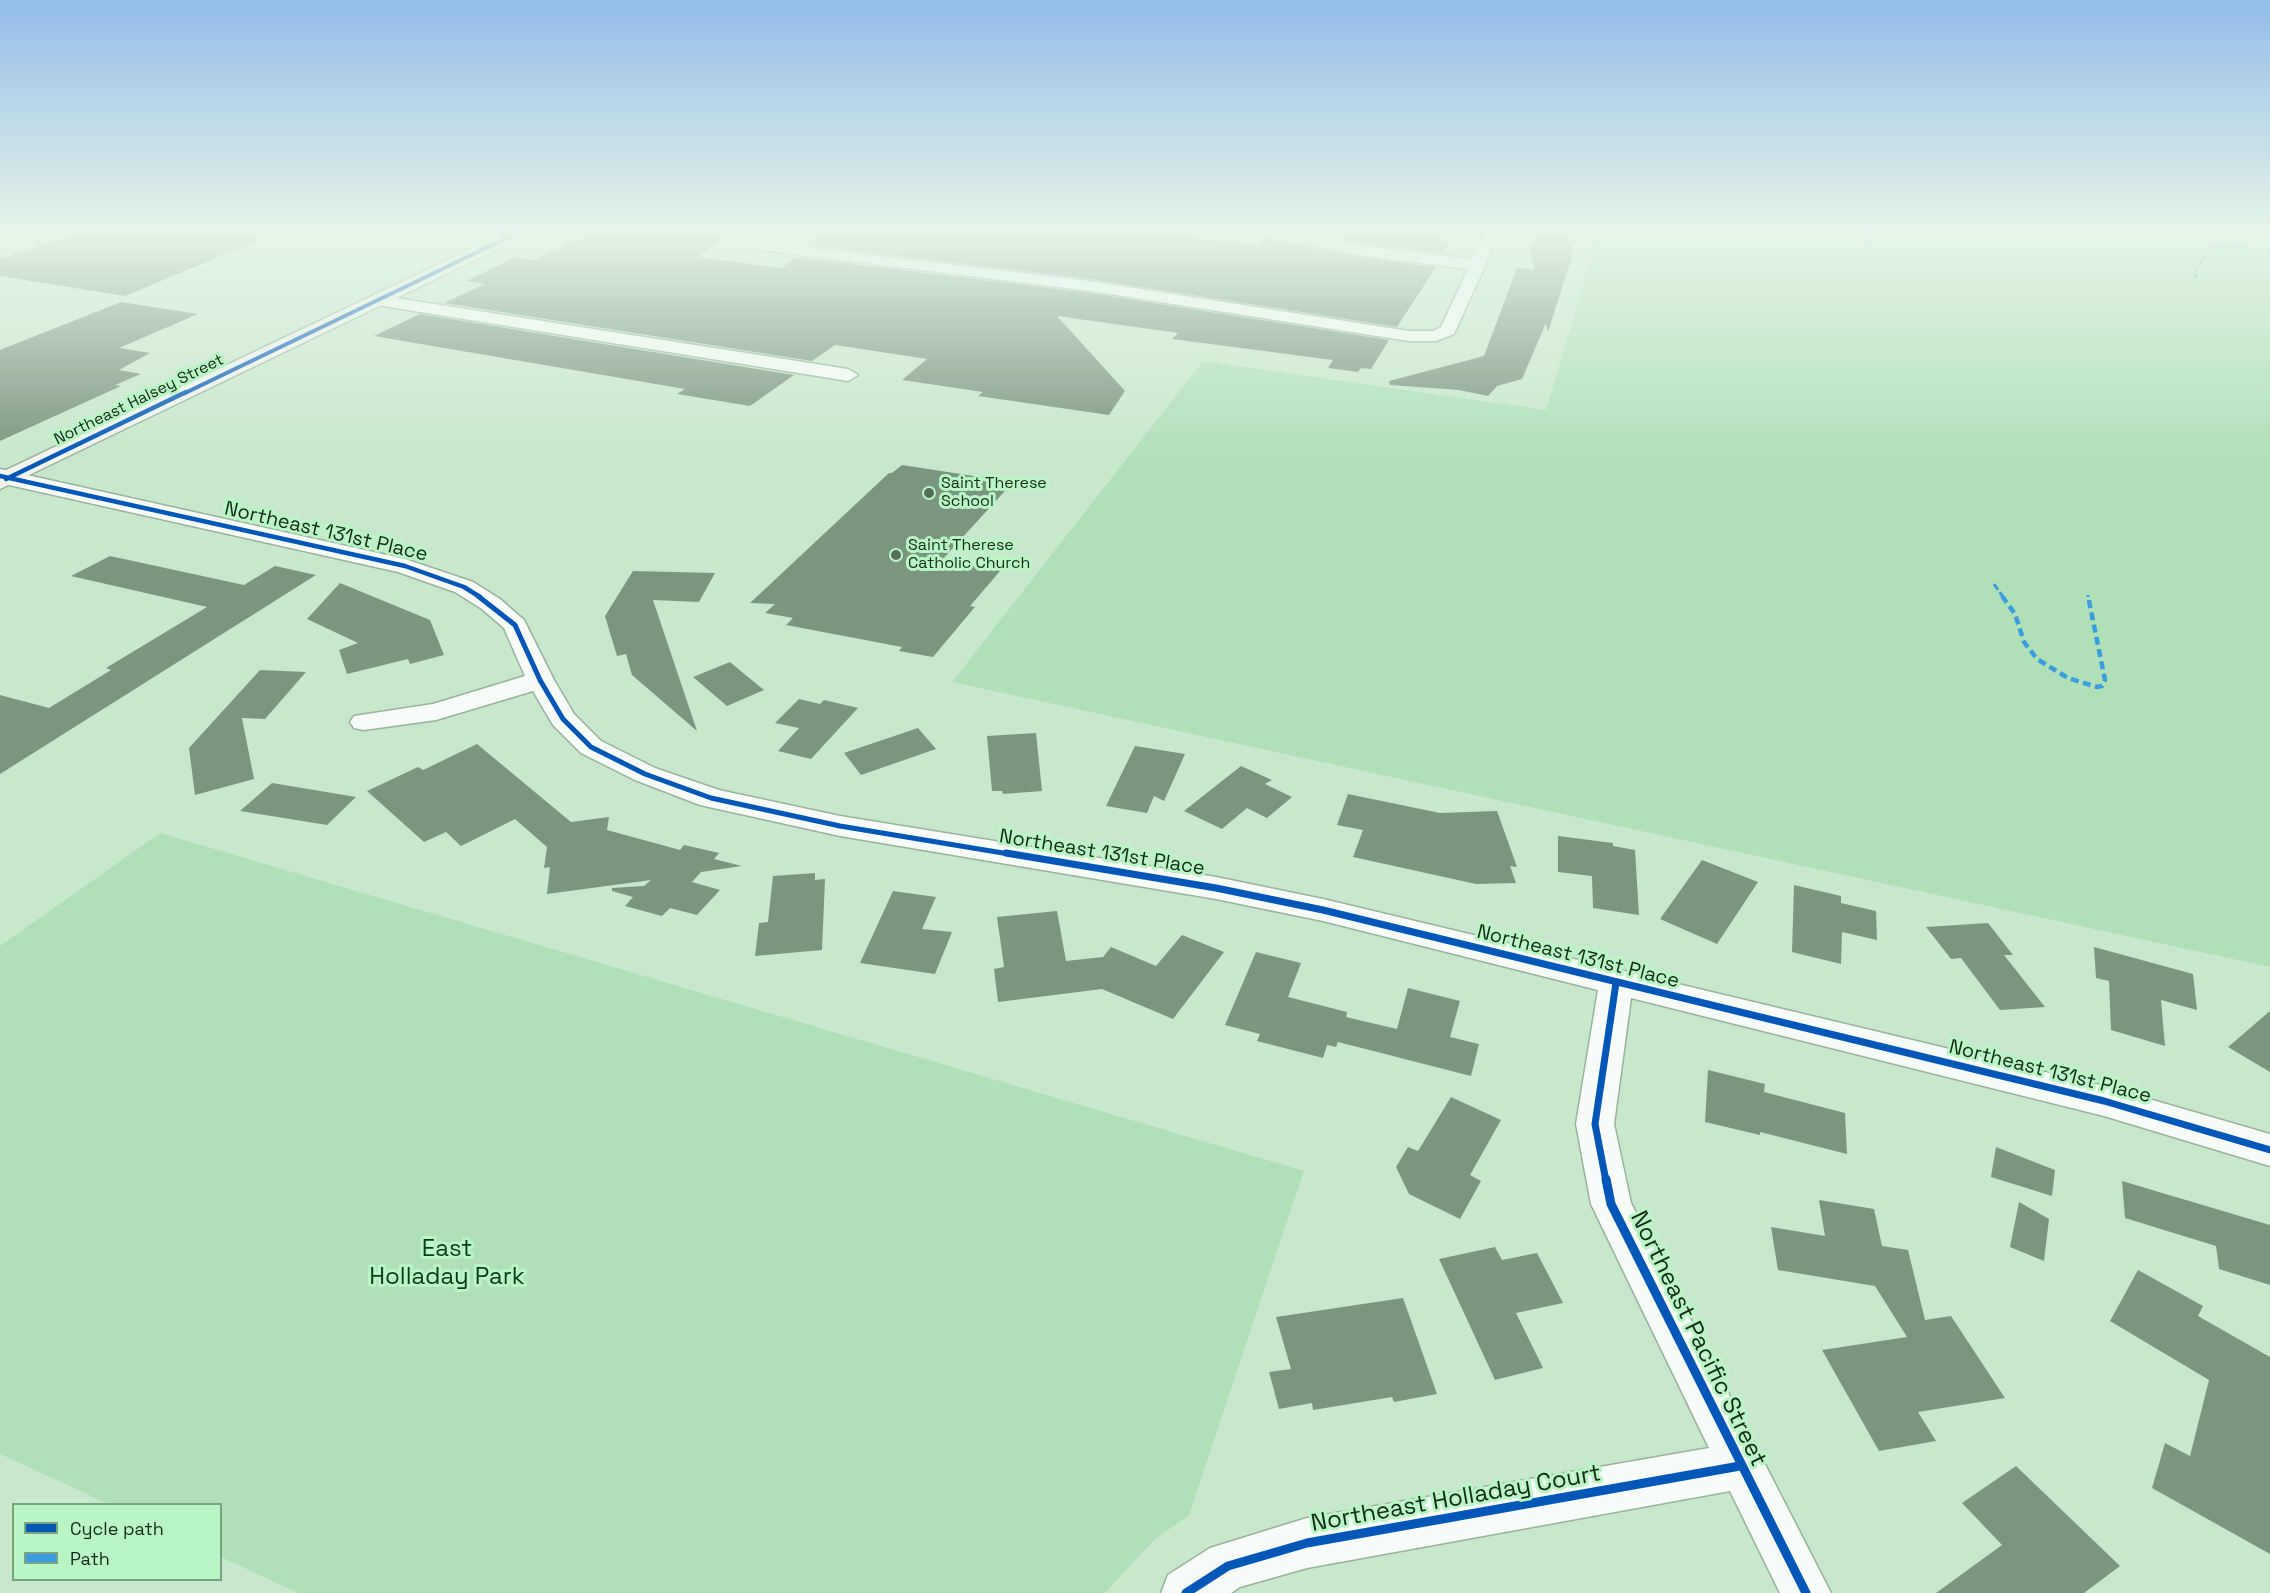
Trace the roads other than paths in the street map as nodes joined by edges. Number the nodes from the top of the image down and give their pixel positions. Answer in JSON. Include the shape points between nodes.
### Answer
{"nodes":[{"id":1,"x":362,"y":307,"type":"edge"},
{"id":2,"x":423,"y":307,"type":"edge"},
{"id":3,"x":1214,"y":307,"type":"edge"},
{"id":4,"x":1458,"y":307,"type":"edge"},
{"id":5,"x":848,"y":375,"type":"dead end"},
{"id":6,"x":3,"y":478,"type":"edge"},
{"id":7,"x":540,"y":680,"type":"junction"},
{"id":8,"x":364,"y":722,"type":"dead end"},
{"id":9,"x":1616,"y":983,"type":"junction"},
{"id":10,"x":2270,"y":1150,"type":"edge"},
{"id":11,"x":1740,"y":1466,"type":"junction"},
{"id":12,"x":1186,"y":1593,"type":"edge"},
{"id":13,"x":1806,"y":1593,"type":"edge"}],
"edges":[{"from":1,"to":6,"type":"main road","name":"Northeast Halsey Street"},
{"from":2,"to":5,"type":"street"},
{"from":3,"to":4,"type":"street","via":[[1408,336],[1436,336],[1448,330]]},
{"from":6,"to":7,"type":"street","name":"Northeast 131st Place","via":[[437,575],[465,586],[515,625]]},
{"from":7,"to":8,"type":"street","via":[[436,712]]},
{"from":7,"to":9,"type":"street","name":"Northeast 131st Place","via":[[563,719],[591,747],[645,774],[711,798],[840,826],[1216,888],[1323,910]]},
{"from":9,"to":10,"type":"street","name":"Northeast 131st Place","via":[[2104,1101]]},
{"from":9,"to":11,"type":"street","name":"Northeast Pacific Street","via":[[1595,1124],[1611,1204]]},
{"from":11,"to":12,"type":"street","name":"Northeast Holladay Court","via":[[1307,1543],[1228,1566]]},
{"from":11,"to":13,"type":"street","name":"Northeast Pacific Street"}]}
